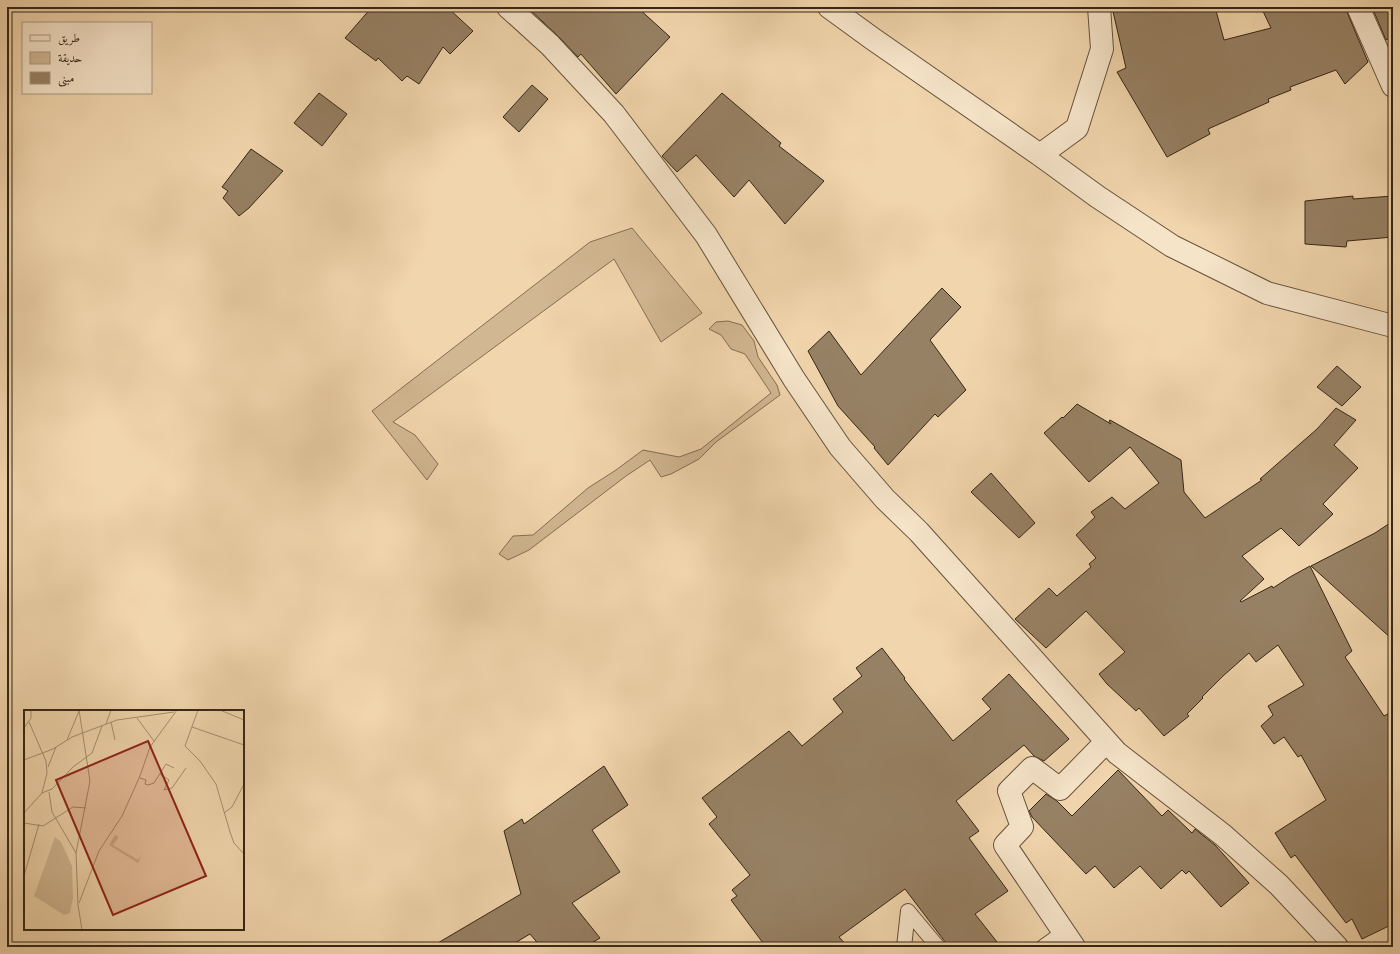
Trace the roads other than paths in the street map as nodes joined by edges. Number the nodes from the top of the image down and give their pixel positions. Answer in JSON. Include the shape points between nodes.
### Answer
{"nodes":[{"id":1,"x":508,"y":7,"type":"edge"},
{"id":2,"x":829,"y":7,"type":"edge"},
{"id":3,"x":1099,"y":7,"type":"edge"},
{"id":4,"x":1358,"y":7,"type":"edge"},
{"id":5,"x":1393,"y":86,"type":"edge"},
{"id":6,"x":1040,"y":155,"type":"junction"},
{"id":7,"x":1393,"y":326,"type":"edge"},
{"id":8,"x":1106,"y":742,"type":"junction"},
{"id":9,"x":1069,"y":940,"type":"edge"},
{"id":10,"x":904,"y":947,"type":"edge"},
{"id":11,"x":938,"y":947,"type":"edge"},
{"id":12,"x":1043,"y":947,"type":"edge"},
{"id":13,"x":1337,"y":947,"type":"edge"}],
"edges":[{"from":1,"to":8,"type":"street","via":[[550,45],[614,114],[706,235],[794,379],[840,448],[885,499],[919,532]]},
{"from":2,"to":6,"type":"street"},
{"from":3,"to":6,"type":"street","via":[[1102,49],[1077,128]]},
{"from":4,"to":5,"type":"street"},
{"from":6,"to":7,"type":"street","via":[[1172,246],[1267,293]]},
{"from":8,"to":9,"type":"street","via":[[1060,789],[1032,768],[1008,790],[1022,827],[1005,846]]},
{"from":8,"to":13,"type":"street","via":[[1223,835],[1279,885]]},
{"from":9,"to":12,"type":"lane"},
{"from":10,"to":11,"type":"lane","via":[[908,911]]}]}
